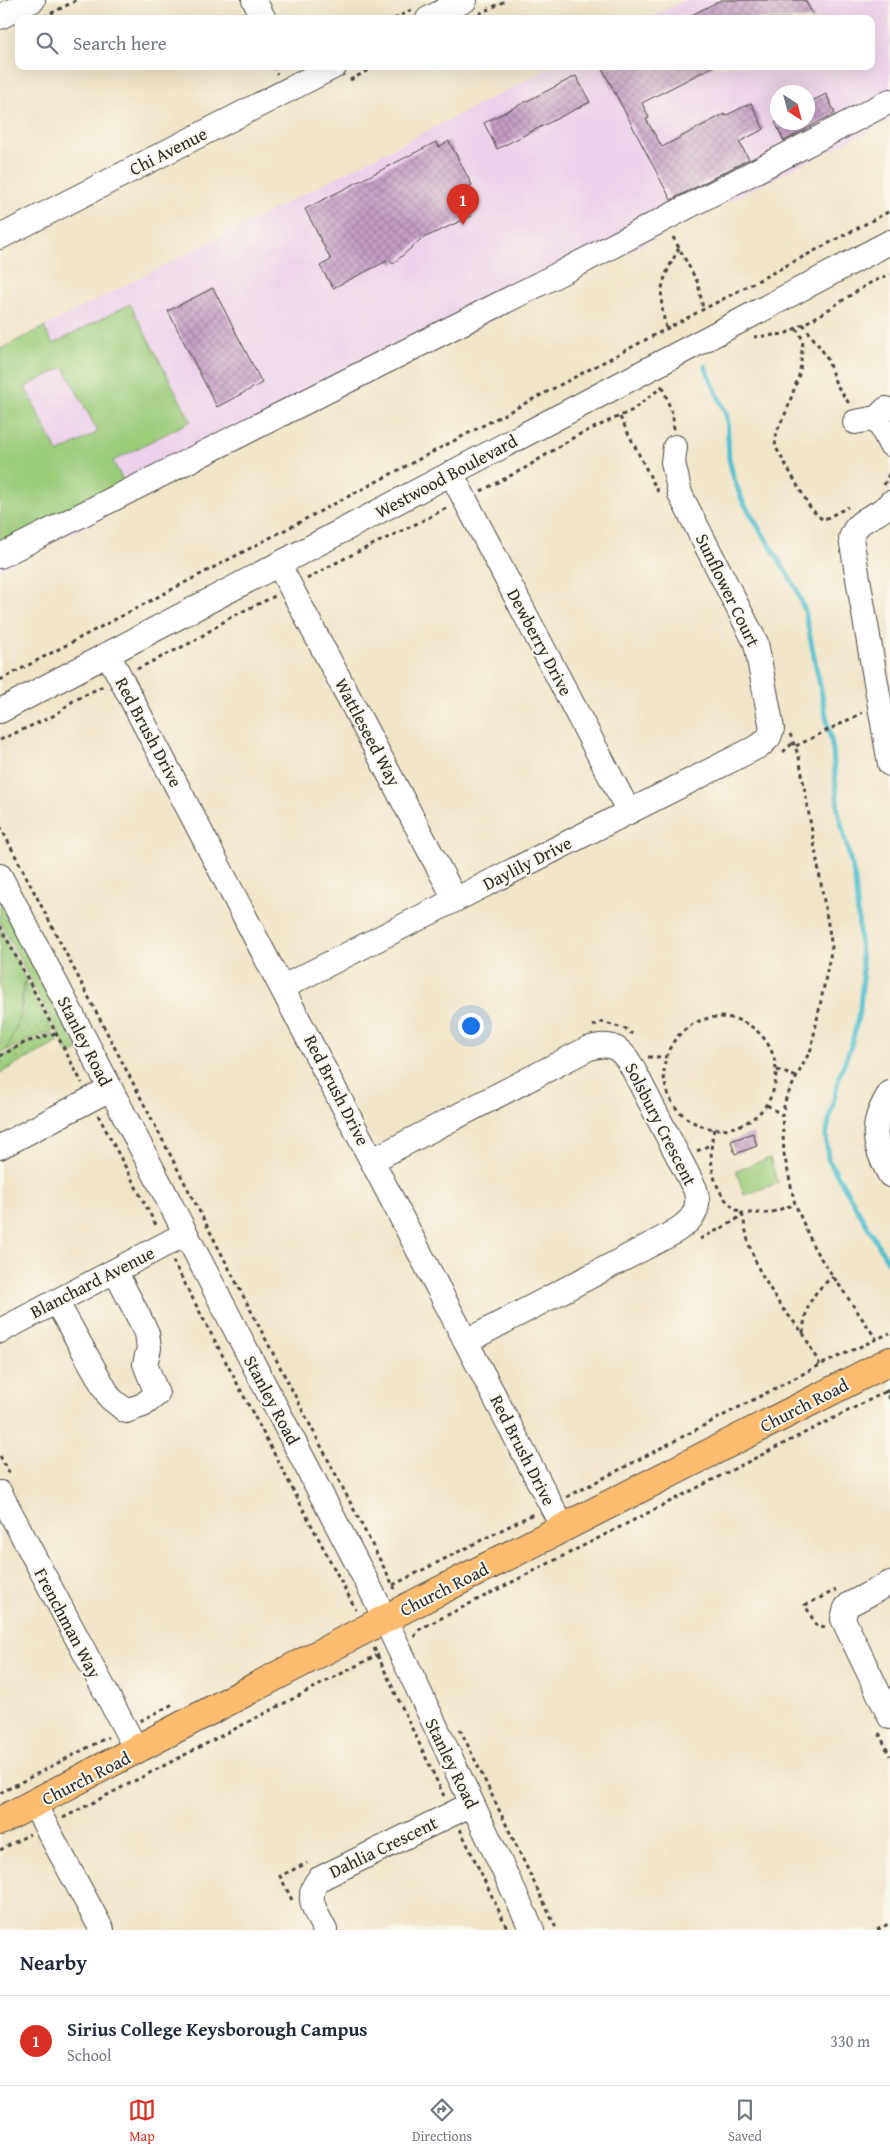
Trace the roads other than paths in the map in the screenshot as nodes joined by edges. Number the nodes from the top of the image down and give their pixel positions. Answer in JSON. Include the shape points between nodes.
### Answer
{"nodes":[{"id":1,"x":33,"y":0,"type":"edge"},
{"id":2,"x":254,"y":0,"type":"edge"},
{"id":3,"x":471,"y":8,"type":"edge"},
{"id":4,"x":262,"y":15,"type":"edge"},
{"id":5,"x":444,"y":15,"type":"edge"},
{"id":6,"x":0,"y":17,"type":"edge"},
{"id":7,"x":318,"y":70,"type":"edge"},
{"id":8,"x":293,"y":76,"type":"edge"},
{"id":9,"x":890,"y":101,"type":"edge"},
{"id":10,"x":0,"y":237,"type":"edge"},
{"id":11,"x":890,"y":242,"type":"edge"},
{"id":12,"x":870,"y":417,"type":"road end"},
{"id":13,"x":890,"y":444,"type":"edge"},
{"id":14,"x":675,"y":447,"type":"road end"},
{"id":15,"x":451,"y":473,"type":"junction"},
{"id":16,"x":890,"y":503,"type":"edge"},
{"id":17,"x":0,"y":556,"type":"edge"},
{"id":18,"x":279,"y":565,"type":"junction"},
{"id":19,"x":108,"y":654,"type":"junction"},
{"id":20,"x":883,"y":681,"type":"edge"},
{"id":21,"x":0,"y":711,"type":"edge"},
{"id":22,"x":778,"y":739,"type":"joint"},
{"id":23,"x":890,"y":764,"type":"edge"},
{"id":24,"x":629,"y":812,"type":"junction"},
{"id":25,"x":0,"y":876,"type":"edge"},
{"id":26,"x":455,"y":899,"type":"junction"},
{"id":27,"x":283,"y":986,"type":"junction"},
{"id":28,"x":890,"y":1093,"type":"edge"},
{"id":29,"x":100,"y":1094,"type":"junction"},
{"id":30,"x":0,"y":1148,"type":"edge"},
{"id":31,"x":373,"y":1160,"type":"junction"},
{"id":32,"x":890,"y":1175,"type":"edge"},
{"id":33,"x":172,"y":1248,"type":"junction"},
{"id":34,"x":115,"y":1271,"type":"junction"},
{"id":35,"x":56,"y":1301,"type":"junction"},
{"id":36,"x":0,"y":1331,"type":"edge"},
{"id":37,"x":467,"y":1341,"type":"junction"},
{"id":38,"x":883,"y":1350,"type":"edge"},
{"id":39,"x":0,"y":1493,"type":"edge"},
{"id":40,"x":558,"y":1516,"type":"junction"},
{"id":41,"x":890,"y":1583,"type":"edge"},
{"id":42,"x":379,"y":1608,"type":"junction"},
{"id":43,"x":890,"y":1717,"type":"edge"},
{"id":44,"x":130,"y":1740,"type":"junction"},
{"id":45,"x":462,"y":1809,"type":"junction"},
{"id":46,"x":39,"y":1816,"type":"junction"},
{"id":47,"x":0,"y":1821,"type":"edge"},
{"id":48,"x":102,"y":1930,"type":"edge"},
{"id":49,"x":325,"y":1930,"type":"edge"},
{"id":50,"x":532,"y":1930,"type":"edge"}],
"edges":[{"from":1,"to":6,"type":"street"},
{"from":2,"to":4,"type":"street"},
{"from":3,"to":5,"type":"street"},
{"from":7,"to":8,"type":"street","name":"Chi Avenue"},
{"from":8,"to":10,"type":"street","name":"Chi Avenue"},
{"from":9,"to":17,"type":"street"},
{"from":11,"to":15,"type":"street","name":"Westwood Boulevard"},
{"from":12,"to":13,"type":"street"},
{"from":14,"to":22,"type":"street","name":"Sunflower Court","via":[[673,462],[680,494],[756,643]]},
{"from":15,"to":18,"type":"street","name":"Westwood Boulevard"},
{"from":15,"to":24,"type":"street","name":"Dewberry Drive"},
{"from":16,"to":20,"type":"street","via":[[858,524],[851,538]]},
{"from":18,"to":19,"type":"street","name":"Westwood Boulevard"},
{"from":18,"to":26,"type":"street","name":"Wattleseed Way"},
{"from":19,"to":21,"type":"street","name":"Westwood Boulevard"},
{"from":19,"to":27,"type":"street","name":"Red Brush Drive"},
{"from":20,"to":23,"type":"street"},
{"from":22,"to":24,"type":"street","name":"Daylily Drive"},
{"from":24,"to":26,"type":"street","name":"Daylily Drive"},
{"from":25,"to":29,"type":"street","name":"Stanley Road"},
{"from":26,"to":27,"type":"street","name":"Daylily Drive"},
{"from":27,"to":31,"type":"street","name":"Red Brush Drive"},
{"from":28,"to":32,"type":"street","via":[[882,1108],[875,1139]]},
{"from":29,"to":30,"type":"street"},
{"from":29,"to":33,"type":"street","name":"Stanley Road"},
{"from":31,"to":37,"type":"street","name":"Red Brush Drive"},
{"from":31,"to":37,"type":"street","name":"Solsbury Crescent","via":[[599,1045],[617,1047],[636,1074],[695,1189],[698,1204],[693,1217],[669,1235]]},
{"from":33,"to":34,"type":"street","name":"Blanchard Avenue"},
{"from":33,"to":42,"type":"street","name":"Stanley Road"},
{"from":34,"to":35,"type":"street","name":"Blanchard Avenue"},
{"from":34,"to":35,"type":"street","via":[[147,1333],[149,1348],[145,1364],[157,1394],[143,1405],[126,1411],[110,1398]]},
{"from":35,"to":36,"type":"street","name":"Blanchard Avenue"},
{"from":37,"to":40,"type":"street","name":"Red Brush Drive"},
{"from":38,"to":40,"type":"main road","name":"Church Road"},
{"from":39,"to":44,"type":"street","name":"Frenchman Way"},
{"from":40,"to":42,"type":"main road","name":"Church Road"},
{"from":41,"to":43,"type":"street","via":[[850,1604],[842,1619]]},
{"from":42,"to":44,"type":"main road","name":"Church Road"},
{"from":42,"to":45,"type":"street","name":"Stanley Road","via":[[397,1645]]},
{"from":44,"to":46,"type":"main road","name":"Church Road"},
{"from":45,"to":49,"type":"street","name":"Dahlia Crescent","via":[[319,1879],[311,1897]]},
{"from":45,"to":50,"type":"street","name":"Stanley Road"},
{"from":46,"to":47,"type":"main road","name":"Church Road"},
{"from":46,"to":48,"type":"street"}]}
